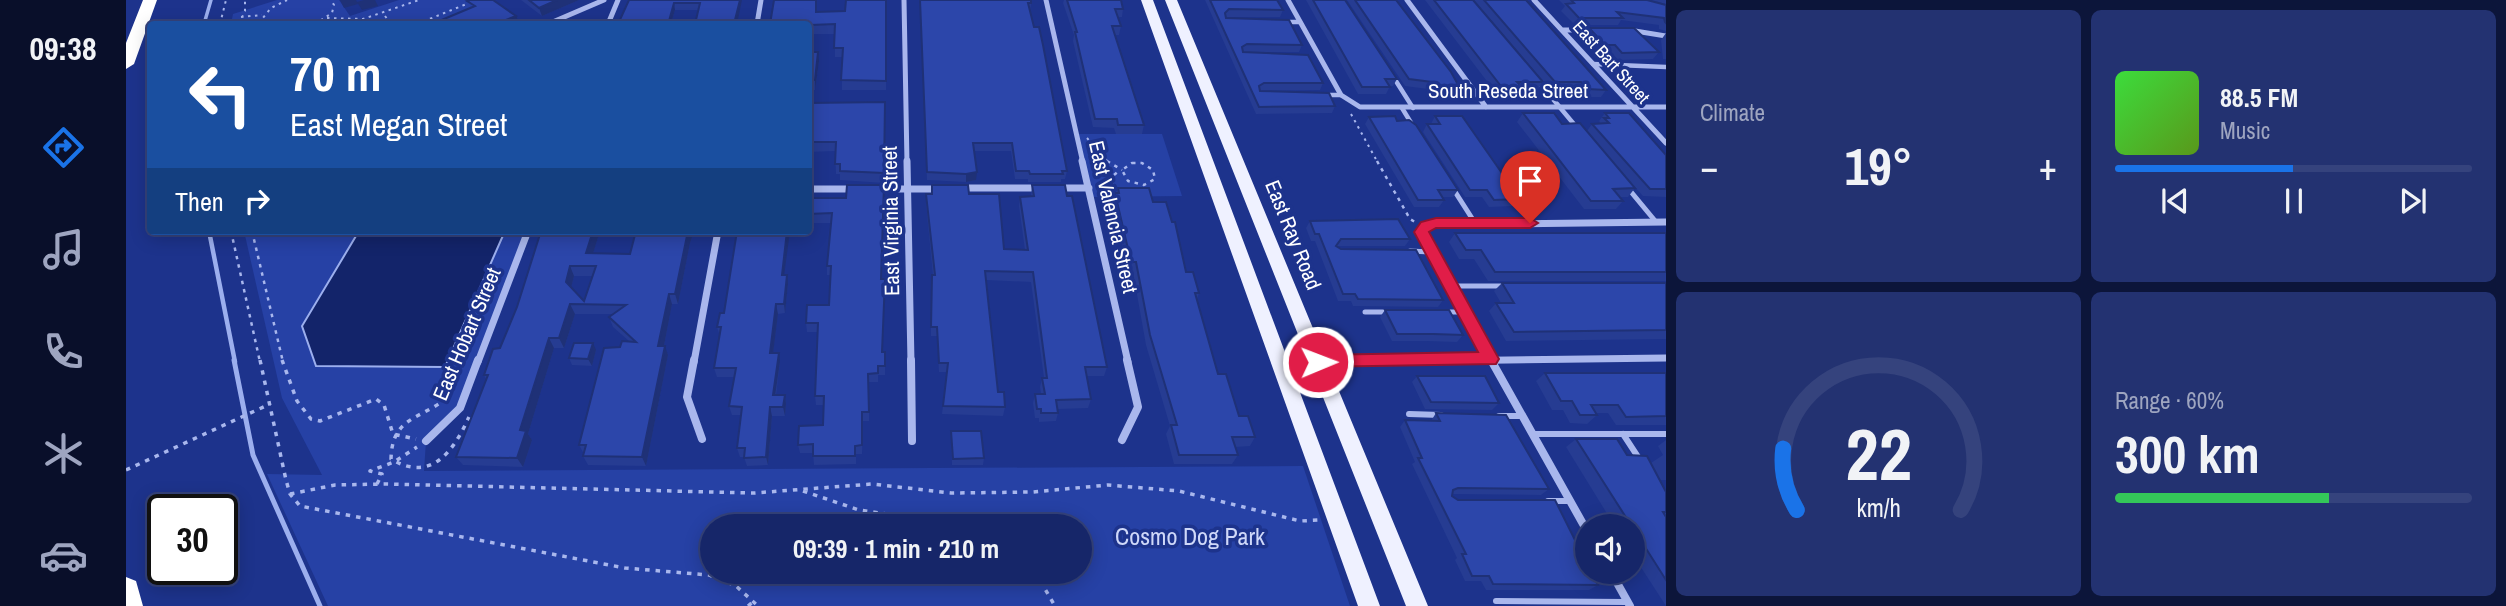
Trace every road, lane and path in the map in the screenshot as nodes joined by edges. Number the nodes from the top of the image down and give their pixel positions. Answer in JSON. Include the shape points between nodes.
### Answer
{"nodes":[{"id":1,"x":150,"y":0,"type":"edge"},
{"id":2,"x":226,"y":0,"type":"edge"},
{"id":3,"x":244,"y":0,"type":"edge"},
{"id":4,"x":287,"y":0,"type":"edge"},
{"id":5,"x":331,"y":0,"type":"edge"},
{"id":6,"x":419,"y":0,"type":"edge"},
{"id":7,"x":477,"y":0,"type":"edge"},
{"id":8,"x":604,"y":0,"type":"edge"},
{"id":9,"x":618,"y":0,"type":"edge"},
{"id":10,"x":761,"y":0,"type":"edge"},
{"id":11,"x":904,"y":0,"type":"edge"},
{"id":12,"x":1046,"y":0,"type":"edge"},
{"id":13,"x":1147,"y":0,"type":"edge"},
{"id":14,"x":1171,"y":0,"type":"edge"},
{"id":15,"x":1288,"y":0,"type":"edge"},
{"id":16,"x":1407,"y":0,"type":"edge"},
{"id":17,"x":1534,"y":0,"type":"edge"},
{"id":18,"x":264,"y":15,"type":"junction"},
{"id":19,"x":384,"y":15,"type":"junction"},
{"id":20,"x":241,"y":17,"type":"junction"},
{"id":21,"x":327,"y":18,"type":"junction"},
{"id":22,"x":221,"y":21,"type":"edge"},
{"id":23,"x":240,"y":21,"type":"edge"},
{"id":24,"x":263,"y":21,"type":"edge"},
{"id":25,"x":321,"y":21,"type":"edge"},
{"id":26,"x":338,"y":21,"type":"edge"},
{"id":27,"x":347,"y":21,"type":"edge"},
{"id":28,"x":389,"y":21,"type":"edge"},
{"id":29,"x":424,"y":21,"type":"edge"},
{"id":30,"x":555,"y":21,"type":"edge"},
{"id":31,"x":609,"y":21,"type":"edge"},
{"id":32,"x":758,"y":21,"type":"edge"},
{"id":33,"x":1276,"y":22,"type":"edge"},
{"id":34,"x":1300,"y":22,"type":"junction"},
{"id":35,"x":1562,"y":30,"type":"junction"},
{"id":36,"x":1600,"y":30,"type":"edge"},
{"id":37,"x":1626,"y":30,"type":"edge"},
{"id":38,"x":1666,"y":36,"type":"edge"},
{"id":39,"x":1307,"y":57,"type":"edge"},
{"id":40,"x":1320,"y":57,"type":"junction"},
{"id":41,"x":126,"y":64,"type":"edge"},
{"id":42,"x":1593,"y":64,"type":"junction"},
{"id":43,"x":1666,"y":66,"type":"edge"},
{"id":44,"x":1392,"y":75,"type":"edge"},
{"id":45,"x":1532,"y":75,"type":"edge"},
{"id":46,"x":1314,"y":95,"type":"edge"},
{"id":47,"x":1341,"y":95,"type":"junction"},
{"id":48,"x":1352,"y":104,"type":"junction"},
{"id":49,"x":1632,"y":106,"type":"junction"},
{"id":50,"x":1486,"y":107,"type":"junction"},
{"id":51,"x":1559,"y":107,"type":"junction"},
{"id":52,"x":1666,"y":107,"type":"edge"},
{"id":53,"x":1402,"y":108,"type":"junction"},
{"id":54,"x":1413,"y":108,"type":"junction"},
{"id":55,"x":1417,"y":131,"type":"edge"},
{"id":56,"x":1077,"y":136,"type":"junction"},
{"id":57,"x":1586,"y":138,"type":"edge"},
{"id":58,"x":1666,"y":143,"type":"edge"},
{"id":59,"x":1121,"y":170,"type":"junction"},
{"id":60,"x":1446,"y":177,"type":"edge"},
{"id":61,"x":1621,"y":180,"type":"edge"},
{"id":62,"x":812,"y":189,"type":"edge"},
{"id":63,"x":858,"y":189,"type":"edge"},
{"id":64,"x":870,"y":189,"type":"edge"},
{"id":65,"x":908,"y":189,"type":"junction"},
{"id":66,"x":1090,"y":190,"type":"junction"},
{"id":67,"x":1656,"y":222,"type":"junction"},
{"id":68,"x":1666,"y":222,"type":"edge"},
{"id":69,"x":1475,"y":223,"type":"junction"},
{"id":70,"x":1425,"y":227,"type":"junction"},
{"id":71,"x":232,"y":235,"type":"edge"},
{"id":72,"x":253,"y":235,"type":"edge"},
{"id":73,"x":526,"y":235,"type":"edge"},
{"id":74,"x":717,"y":235,"type":"edge"},
{"id":75,"x":1403,"y":251,"type":"edge"},
{"id":76,"x":1430,"y":252,"type":"junction"},
{"id":77,"x":1449,"y":286,"type":"junction"},
{"id":78,"x":1517,"y":286,"type":"edge"},
{"id":79,"x":1365,"y":312,"type":"dead end"},
{"id":80,"x":1402,"y":312,"type":"edge"},
{"id":81,"x":1439,"y":312,"type":"edge"},
{"id":82,"x":1464,"y":312,"type":"junction"},
{"id":83,"x":1666,"y":358,"type":"edge"},
{"id":84,"x":1490,"y":359,"type":"junction"},
{"id":85,"x":1318,"y":362,"type":"junction"},
{"id":86,"x":1282,"y":363,"type":"junction"},
{"id":87,"x":270,"y":404,"type":"junction"},
{"id":88,"x":1409,"y":414,"type":"dead end"},
{"id":89,"x":1447,"y":415,"type":"edge"},
{"id":90,"x":1485,"y":415,"type":"edge"},
{"id":91,"x":1522,"y":416,"type":"junction"},
{"id":92,"x":1533,"y":434,"type":"junction"},
{"id":93,"x":1622,"y":434,"type":"junction"},
{"id":94,"x":1666,"y":434,"type":"edge"},
{"id":95,"x":702,"y":439,"type":"dead end"},
{"id":96,"x":1122,"y":440,"type":"dead end"},
{"id":97,"x":426,"y":441,"type":"junction"},
{"id":98,"x":912,"y":441,"type":"dead end"},
{"id":99,"x":1644,"y":468,"type":"edge"},
{"id":100,"x":126,"y":470,"type":"edge"},
{"id":101,"x":377,"y":484,"type":"junction"},
{"id":102,"x":799,"y":489,"type":"junction"},
{"id":103,"x":290,"y":494,"type":"junction"},
{"id":104,"x":1544,"y":501,"type":"edge"},
{"id":105,"x":1571,"y":501,"type":"junction"},
{"id":106,"x":887,"y":514,"type":"edge"},
{"id":107,"x":1578,"y":514,"type":"edge"},
{"id":108,"x":1339,"y":519,"type":"junction"},
{"id":109,"x":1042,"y":584,"type":"edge"},
{"id":110,"x":1618,"y":584,"type":"edge"},
{"id":111,"x":126,"y":590,"type":"edge"},
{"id":112,"x":754,"y":601,"type":"junction"},
{"id":113,"x":1496,"y":601,"type":"dead end"},
{"id":114,"x":1629,"y":604,"type":"edge"},
{"id":115,"x":129,"y":606,"type":"edge"},
{"id":116,"x":748,"y":606,"type":"edge"},
{"id":117,"x":758,"y":606,"type":"edge"},
{"id":118,"x":1055,"y":606,"type":"edge"},
{"id":119,"x":1369,"y":606,"type":"edge"},
{"id":120,"x":1416,"y":606,"type":"edge"}],
"edges":[{"from":1,"to":41,"type":"highway"},
{"from":2,"to":22,"type":"path"},
{"from":3,"to":20,"type":"path"},
{"from":4,"to":18,"type":"path"},
{"from":5,"to":21,"type":"path","via":[[334,9]]},
{"from":6,"to":19,"type":"path"},
{"from":7,"to":29,"type":"path"},
{"from":8,"to":30,"type":"street"},
{"from":9,"to":31,"type":"street"},
{"from":10,"to":32,"type":"street"},
{"from":11,"to":65,"type":"street","name":"East Virginia Street"},
{"from":12,"to":56,"type":"street","name":"East Valencia Street"},
{"from":13,"to":86,"type":"main road"},
{"from":14,"to":85,"type":"main road","name":"East Ray Road"},
{"from":15,"to":34,"type":"street"},
{"from":16,"to":50,"type":"street"},
{"from":17,"to":35,"type":"street","name":"East Bart Street"},
{"from":18,"to":20,"type":"path"},
{"from":18,"to":24,"type":"path"},
{"from":19,"to":27,"type":"path"},
{"from":19,"to":28,"type":"path"},
{"from":20,"to":23,"type":"path"},
{"from":21,"to":25,"type":"path"},
{"from":21,"to":26,"type":"path"},
{"from":33,"to":34,"type":"lane"},
{"from":34,"to":40,"type":"street"},
{"from":35,"to":36,"type":"street"},
{"from":35,"to":42,"type":"street","name":"East Bart Street"},
{"from":37,"to":38,"type":"street"},
{"from":39,"to":40,"type":"lane"},
{"from":40,"to":47,"type":"street"},
{"from":42,"to":43,"type":"lane"},
{"from":42,"to":49,"type":"street","name":"East Bart Street"},
{"from":44,"to":54,"type":"lane"},
{"from":45,"to":51,"type":"lane"},
{"from":46,"to":47,"type":"lane"},
{"from":47,"to":48,"type":"street"},
{"from":48,"to":53,"type":"street","name":"South Reseda Street"},
{"from":48,"to":70,"type":"path","via":[[1349,111],[1410,219]]},
{"from":49,"to":51,"type":"street","name":"South Reseda Street"},
{"from":49,"to":52,"type":"street","name":"South Reseda Street"},
{"from":49,"to":58,"type":"street","name":"East Bart Street"},
{"from":50,"to":51,"type":"street","name":"South Reseda Street"},
{"from":50,"to":54,"type":"street","name":"South Reseda Street"},
{"from":51,"to":57,"type":"lane"},
{"from":53,"to":54,"type":"street","name":"South Reseda Street"},
{"from":53,"to":55,"type":"lane"},
{"from":56,"to":59,"type":"path","via":[[1089,139]]},
{"from":56,"to":66,"type":"street","name":"East Valencia Street"},
{"from":59,"to":59,"type":"path","via":[[1134,184],[1147,185],[1155,179],[1153,170],[1142,163],[1127,164]]},
{"from":59,"to":66,"type":"path","via":[[1114,175],[1111,190]]},
{"from":60,"to":69,"type":"lane"},
{"from":61,"to":67,"type":"lane"},
{"from":62,"to":63,"type":"street"},
{"from":64,"to":65,"type":"street"},
{"from":65,"to":66,"type":"street"},
{"from":65,"to":98,"type":"street","name":"East Virginia Street"},
{"from":66,"to":96,"type":"street","name":"East Valencia Street","via":[[1138,407]]},
{"from":67,"to":68,"type":"street"},
{"from":67,"to":69,"type":"street"},
{"from":69,"to":70,"type":"street"},
{"from":70,"to":76,"type":"street","via":[[1421,236]]},
{"from":71,"to":87,"type":"path"},
{"from":72,"to":97,"type":"path","via":[[278,341],[294,395],[306,415],[320,421],[376,399],[384,405],[393,434]]},
{"from":73,"to":97,"type":"street","name":"East Hobart Street","via":[[460,408]]},
{"from":74,"to":95,"type":"street","via":[[687,397]]},
{"from":75,"to":76,"type":"lane"},
{"from":76,"to":77,"type":"street"},
{"from":77,"to":78,"type":"lane"},
{"from":77,"to":82,"type":"street"},
{"from":79,"to":80,"type":"lane"},
{"from":81,"to":82,"type":"lane"},
{"from":82,"to":84,"type":"street"},
{"from":83,"to":84,"type":"street"},
{"from":84,"to":85,"type":"street"},
{"from":84,"to":91,"type":"street"},
{"from":85,"to":86,"type":"street"},
{"from":85,"to":120,"type":"main road","name":"East Ray Road"},
{"from":86,"to":108,"type":"main road"},
{"from":87,"to":100,"type":"path"},
{"from":87,"to":103,"type":"path"},
{"from":88,"to":89,"type":"lane"},
{"from":90,"to":91,"type":"lane"},
{"from":91,"to":92,"type":"street"},
{"from":92,"to":93,"type":"lane"},
{"from":92,"to":105,"type":"street"},
{"from":93,"to":94,"type":"lane"},
{"from":93,"to":99,"type":"lane"},
{"from":97,"to":101,"type":"path","via":[[370,471],[382,474]]},
{"from":101,"to":102,"type":"path","via":[[754,493]]},
{"from":101,"to":103,"type":"path","via":[[335,485]]},
{"from":102,"to":106,"type":"path","via":[[859,510]]},
{"from":102,"to":108,"type":"path","via":[[872,484],[951,493],[1033,492],[1119,485],[1179,491],[1300,521]]},
{"from":103,"to":112,"type":"path","via":[[300,506],[381,517],[642,571],[721,578]]},
{"from":104,"to":105,"type":"lane"},
{"from":105,"to":107,"type":"street"},
{"from":108,"to":119,"type":"main road"},
{"from":109,"to":118,"type":"path"},
{"from":110,"to":114,"type":"street"},
{"from":111,"to":115,"type":"highway"},
{"from":112,"to":116,"type":"path"},
{"from":112,"to":117,"type":"path"},
{"from":113,"to":114,"type":"lane"}]}
